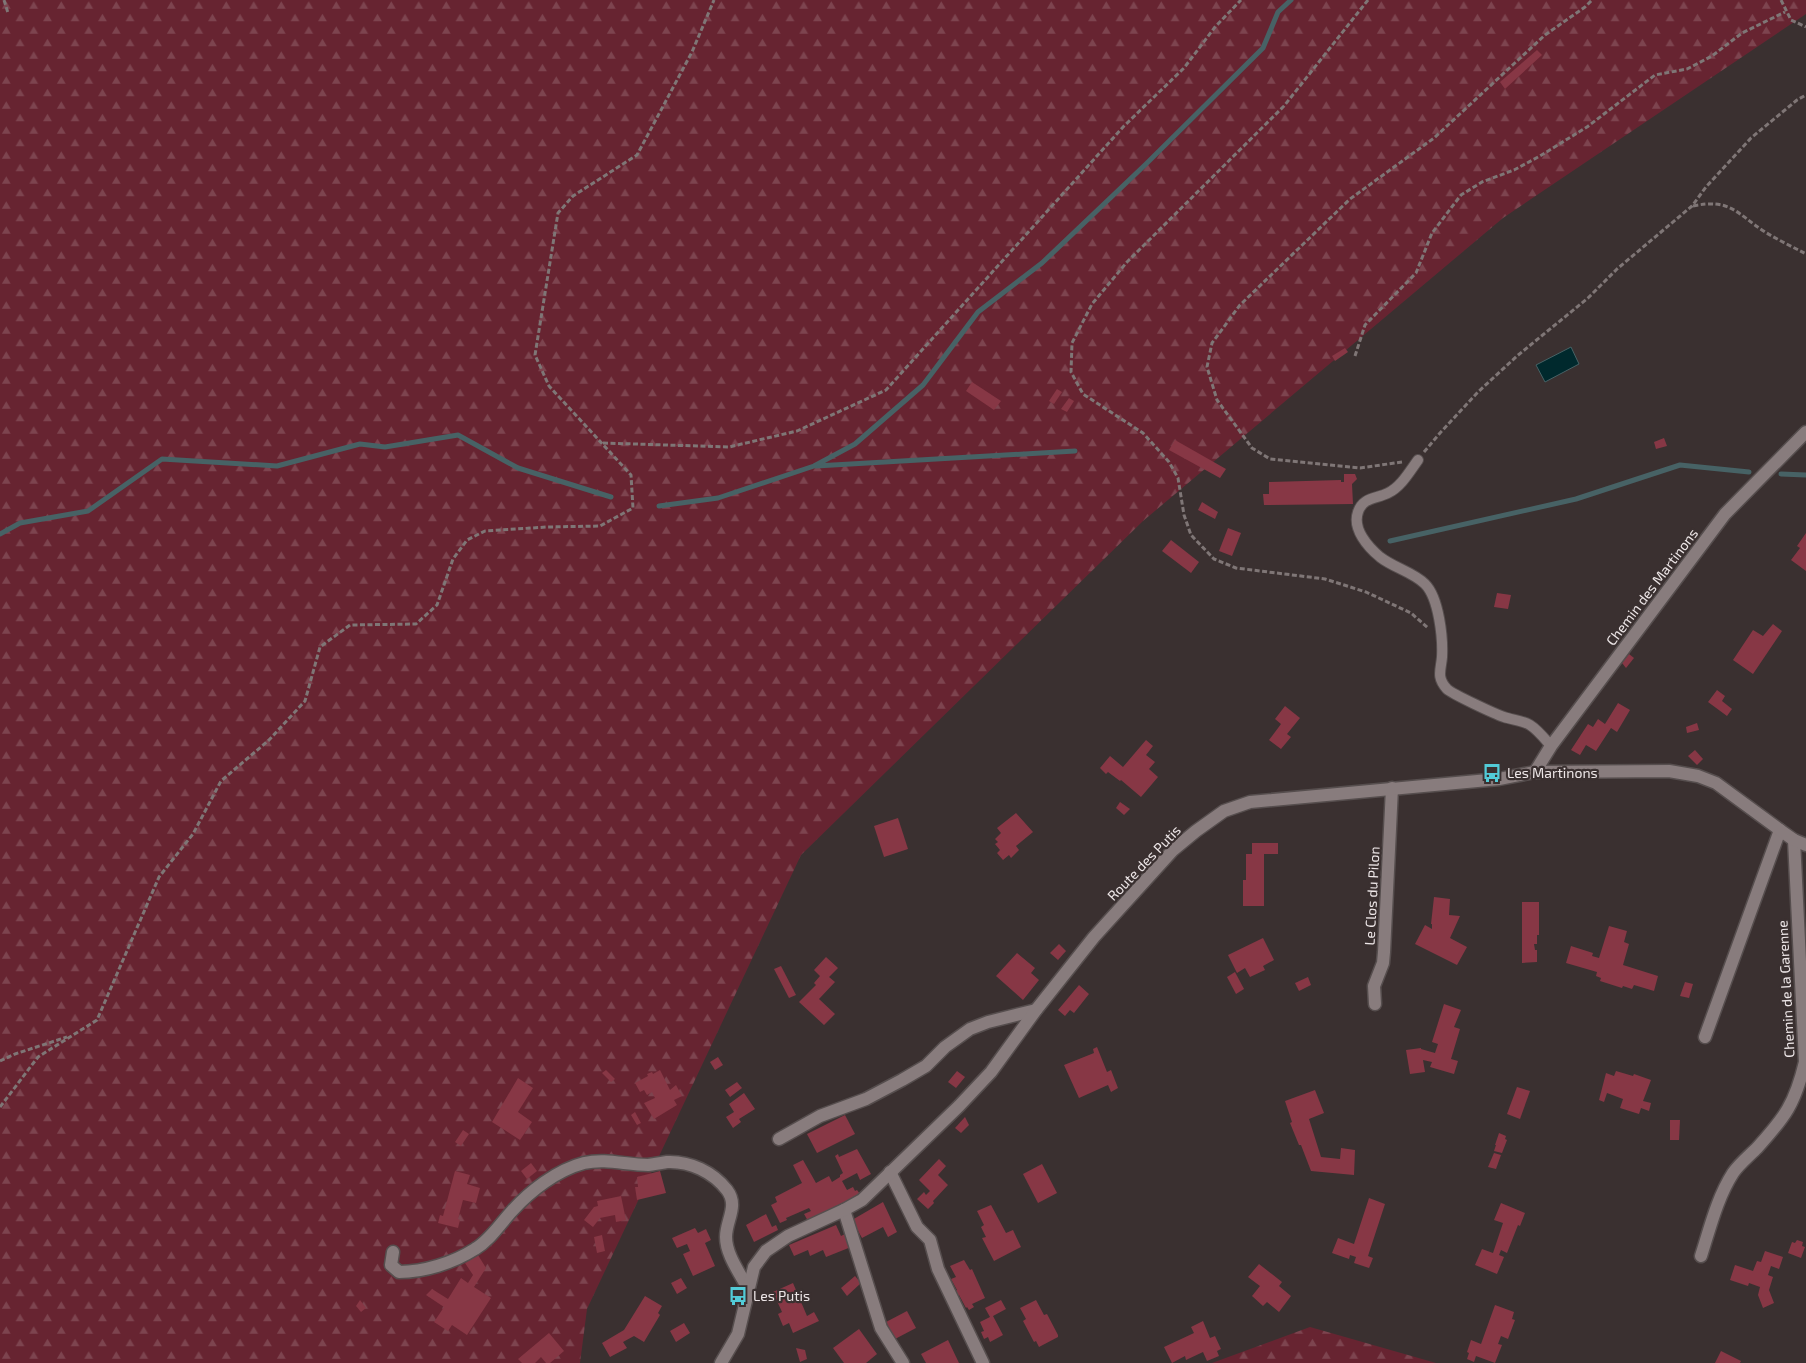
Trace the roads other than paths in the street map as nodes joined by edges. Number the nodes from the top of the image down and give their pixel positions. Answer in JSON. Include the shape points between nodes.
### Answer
{"nodes":[{"id":1,"x":1806,"y":432,"type":"edge"},
{"id":2,"x":1418,"y":460,"type":"road end"},
{"id":3,"x":1551,"y":746,"type":"junction"},
{"id":4,"x":1535,"y":772,"type":"junction"},
{"id":5,"x":1392,"y":788,"type":"junction"},
{"id":6,"x":1780,"y":830,"type":"junction"},
{"id":7,"x":1800,"y":842,"type":"edge"},
{"id":8,"x":1375,"y":1004,"type":"dead end"},
{"id":9,"x":1036,"y":1010,"type":"junction"},
{"id":10,"x":1705,"y":1037,"type":"dead end"},
{"id":11,"x":779,"y":1139,"type":"dead end"},
{"id":12,"x":890,"y":1172,"type":"junction"},
{"id":13,"x":844,"y":1210,"type":"junction"},
{"id":14,"x":393,"y":1252,"type":"dead end"},
{"id":15,"x":1701,"y":1256,"type":"dead end"},
{"id":16,"x":748,"y":1289,"type":"junction"},
{"id":17,"x":721,"y":1363,"type":"edge"},
{"id":18,"x":902,"y":1363,"type":"edge"},
{"id":19,"x":983,"y":1363,"type":"edge"}],
"edges":[{"from":1,"to":3,"type":"street","name":"Chemin des Martinons","via":[[1725,514]]},
{"from":2,"to":3,"type":"lane","via":[[1397,487],[1363,503],[1357,513],[1356,524],[1363,538],[1380,557],[1426,585],[1435,603],[1441,640],[1441,682],[1448,690],[1504,717],[1529,725]]},
{"from":3,"to":4,"type":"street","name":"Chemin des Martinons"},
{"from":4,"to":5,"type":"street","name":"Route des Putis","via":[[1499,779]]},
{"from":4,"to":6,"type":"street","name":"Route des Putis","via":[[1669,771],[1698,776],[1716,783]]},
{"from":5,"to":8,"type":"street","name":"Le Clos du Pilon","via":[[1384,952],[1374,986]]},
{"from":5,"to":9,"type":"street","name":"Route des Putis","via":[[1250,802],[1224,810],[1174,850],[1094,937]]},
{"from":6,"to":7,"type":"street","name":"Route des Putis"},
{"from":6,"to":10,"type":"street"},
{"from":7,"to":15,"type":"street","name":"Chemin de la Garenne","via":[[1805,1062],[1800,1083],[1779,1124],[1733,1173],[1718,1202]]},
{"from":9,"to":11,"type":"street","via":[[970,1029],[926,1066],[902,1080],[866,1099],[820,1116]]},
{"from":9,"to":12,"type":"street","name":"Route des Putis","via":[[991,1072]]},
{"from":12,"to":13,"type":"street","name":"Route des Putis","via":[[862,1200]]},
{"from":12,"to":19,"type":"street","via":[[918,1227],[930,1240],[938,1269]]},
{"from":13,"to":16,"type":"street","name":"Route des Putis","via":[[788,1236],[766,1251],[754,1267]]},
{"from":13,"to":18,"type":"street","via":[[881,1328]]},
{"from":14,"to":16,"type":"street","via":[[391,1265],[399,1272],[415,1272],[450,1261],[475,1249],[527,1196],[561,1172],[583,1164],[604,1161],[650,1165],[682,1163],[710,1173],[727,1190],[733,1209],[726,1236],[728,1248]]},
{"from":16,"to":17,"type":"street","name":"Route des Putis","via":[[738,1334]]}]}
